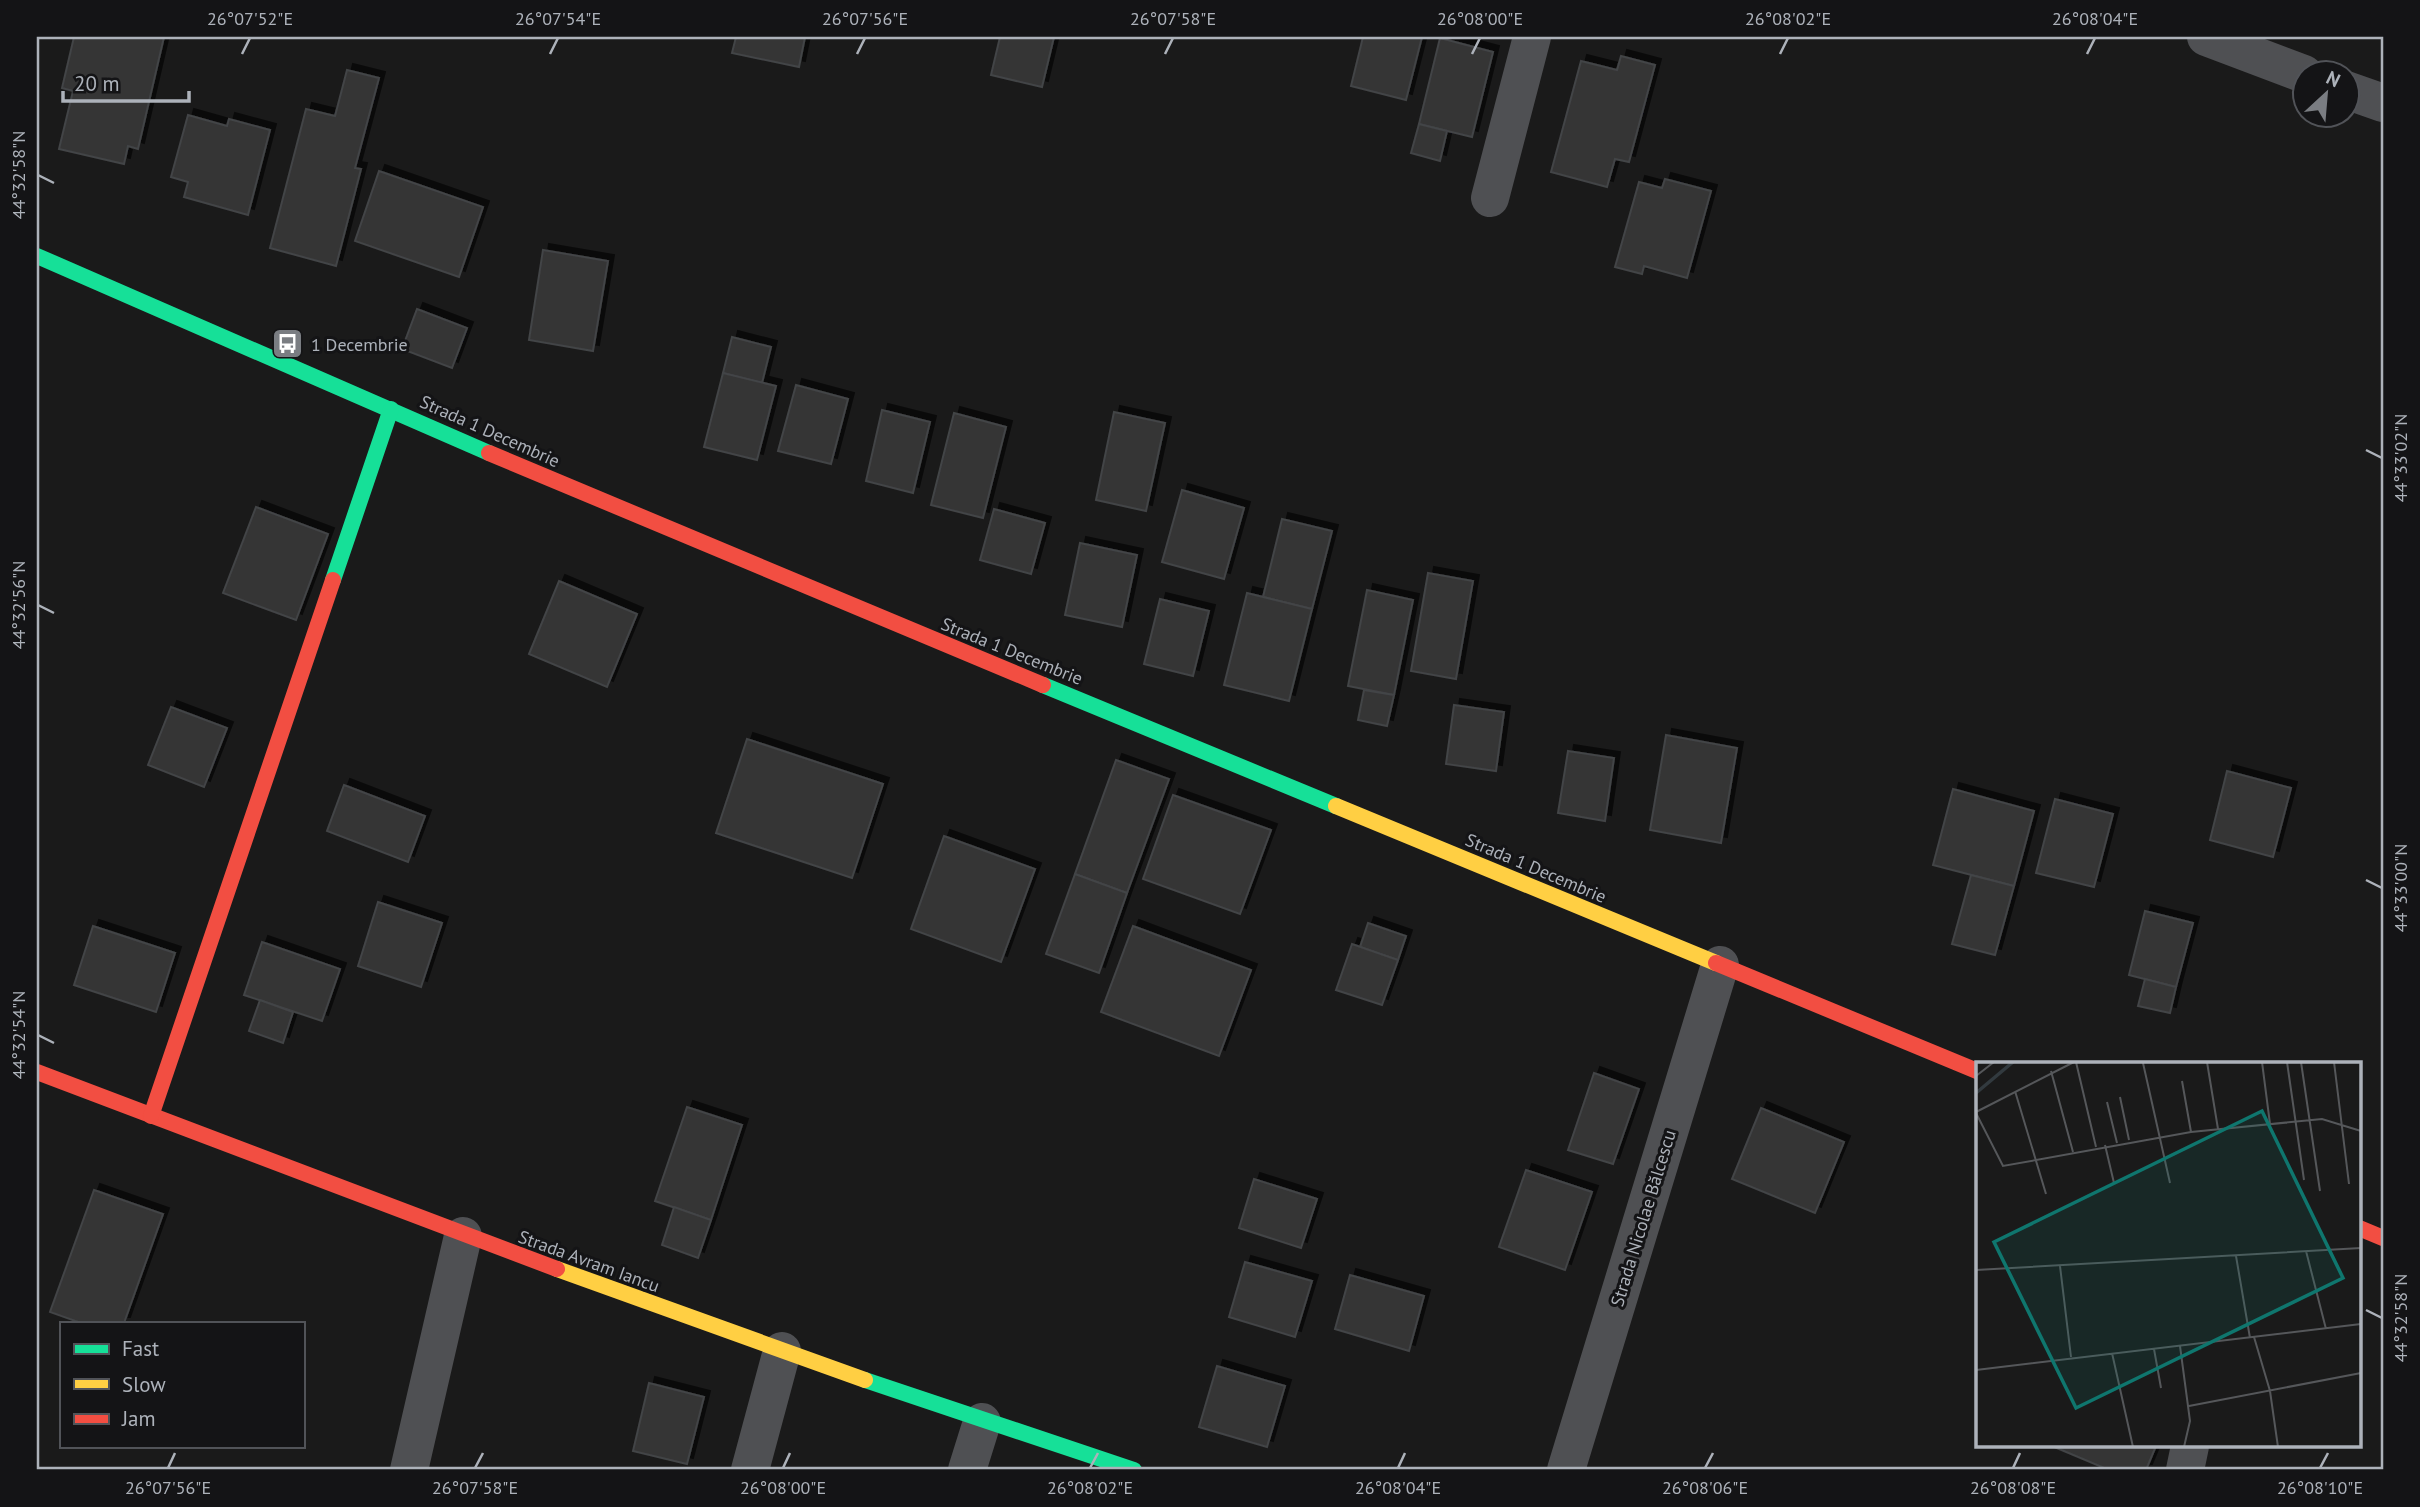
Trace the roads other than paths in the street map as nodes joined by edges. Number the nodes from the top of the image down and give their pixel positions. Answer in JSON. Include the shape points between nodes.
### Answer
{"nodes":[{"id":1,"x":1532,"y":37,"type":"edge"},
{"id":2,"x":2206,"y":37,"type":"edge"},
{"id":3,"x":2290,"y":68,"type":"edge"},
{"id":4,"x":2360,"y":95,"type":"edge"},
{"id":5,"x":2383,"y":103,"type":"edge"},
{"id":6,"x":1490,"y":198,"type":"dead end"},
{"id":7,"x":37,"y":256,"type":"edge"},
{"id":8,"x":391,"y":409,"type":"junction"},
{"id":9,"x":1720,"y":965,"type":"junction"},
{"id":10,"x":1976,"y":1071,"type":"edge"},
{"id":11,"x":37,"y":1072,"type":"edge"},
{"id":12,"x":151,"y":1116,"type":"junction"},
{"id":13,"x":2360,"y":1228,"type":"edge"},
{"id":14,"x":463,"y":1236,"type":"junction"},
{"id":15,"x":2383,"y":1238,"type":"edge"},
{"id":16,"x":782,"y":1351,"type":"junction"},
{"id":17,"x":982,"y":1422,"type":"junction"},
{"id":18,"x":2190,"y":1448,"type":"edge"},
{"id":19,"x":410,"y":1470,"type":"edge"},
{"id":20,"x":750,"y":1470,"type":"edge"},
{"id":21,"x":967,"y":1470,"type":"edge"},
{"id":22,"x":1134,"y":1470,"type":"edge"},
{"id":23,"x":1566,"y":1470,"type":"edge"},
{"id":24,"x":2185,"y":1470,"type":"edge"}],
"edges":[{"from":1,"to":6,"type":"street"},
{"from":2,"to":3,"type":"street"},
{"from":4,"to":5,"type":"street"},
{"from":7,"to":8,"type":"main road","name":"Strada 1 Decembrie"},
{"from":8,"to":9,"type":"main road","name":"Strada 1 Decembrie","via":[[803,586]]},
{"from":8,"to":12,"type":"main road"},
{"from":9,"to":10,"type":"main road","name":"Strada 1 Decembrie"},
{"from":9,"to":23,"type":"street","name":"Strada Nicolae Bălcescu"},
{"from":11,"to":12,"type":"main road","name":"Strada Avram Iancu"},
{"from":12,"to":14,"type":"main road","name":"Strada Avram Iancu"},
{"from":13,"to":15,"type":"main road"},
{"from":14,"to":16,"type":"main road","name":"Strada Avram Iancu"},
{"from":14,"to":19,"type":"street"},
{"from":16,"to":17,"type":"main road","name":"Strada Avram Iancu"},
{"from":16,"to":20,"type":"street"},
{"from":17,"to":21,"type":"street"},
{"from":17,"to":22,"type":"main road","name":"Strada Avram Iancu"},
{"from":18,"to":24,"type":"street"}]}
